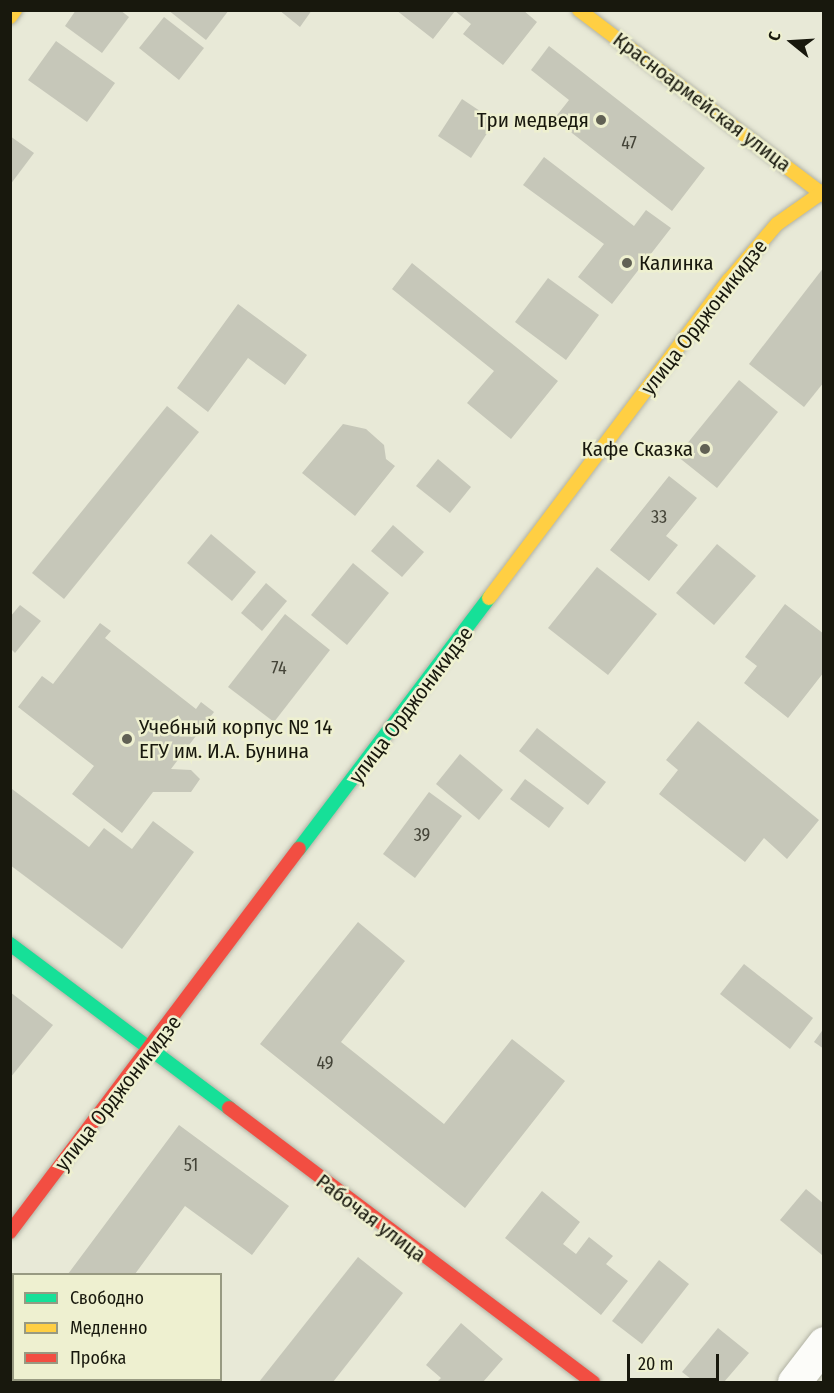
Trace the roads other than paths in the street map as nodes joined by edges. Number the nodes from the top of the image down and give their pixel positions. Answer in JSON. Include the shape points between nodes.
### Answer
{"nodes":[{"id":1,"x":15,"y":10,"type":"edge"},
{"id":2,"x":579,"y":10,"type":"edge"},
{"id":3,"x":10,"y":17,"type":"edge"},
{"id":4,"x":822,"y":193,"type":"edge"},
{"id":5,"x":10,"y":944,"type":"edge"},
{"id":6,"x":149,"y":1053,"type":"junction"},
{"id":7,"x":10,"y":1232,"type":"edge"},
{"id":8,"x":824,"y":1342,"type":"edge"},
{"id":9,"x":593,"y":1383,"type":"edge"},
{"id":10,"x":794,"y":1383,"type":"edge"}],
"edges":[{"from":1,"to":3,"type":"main road"},
{"from":2,"to":4,"type":"main road","name":"Красноармейская улица"},
{"from":4,"to":6,"type":"main road","name":"улица Орджоникидзе","via":[[777,224],[729,280]]},
{"from":5,"to":6,"type":"main road","name":"Рабочая улица"},
{"from":6,"to":7,"type":"main road","name":"улица Орджоникидзе"},
{"from":6,"to":9,"type":"main road","name":"Рабочая улица"},
{"from":8,"to":10,"type":"street"}]}
